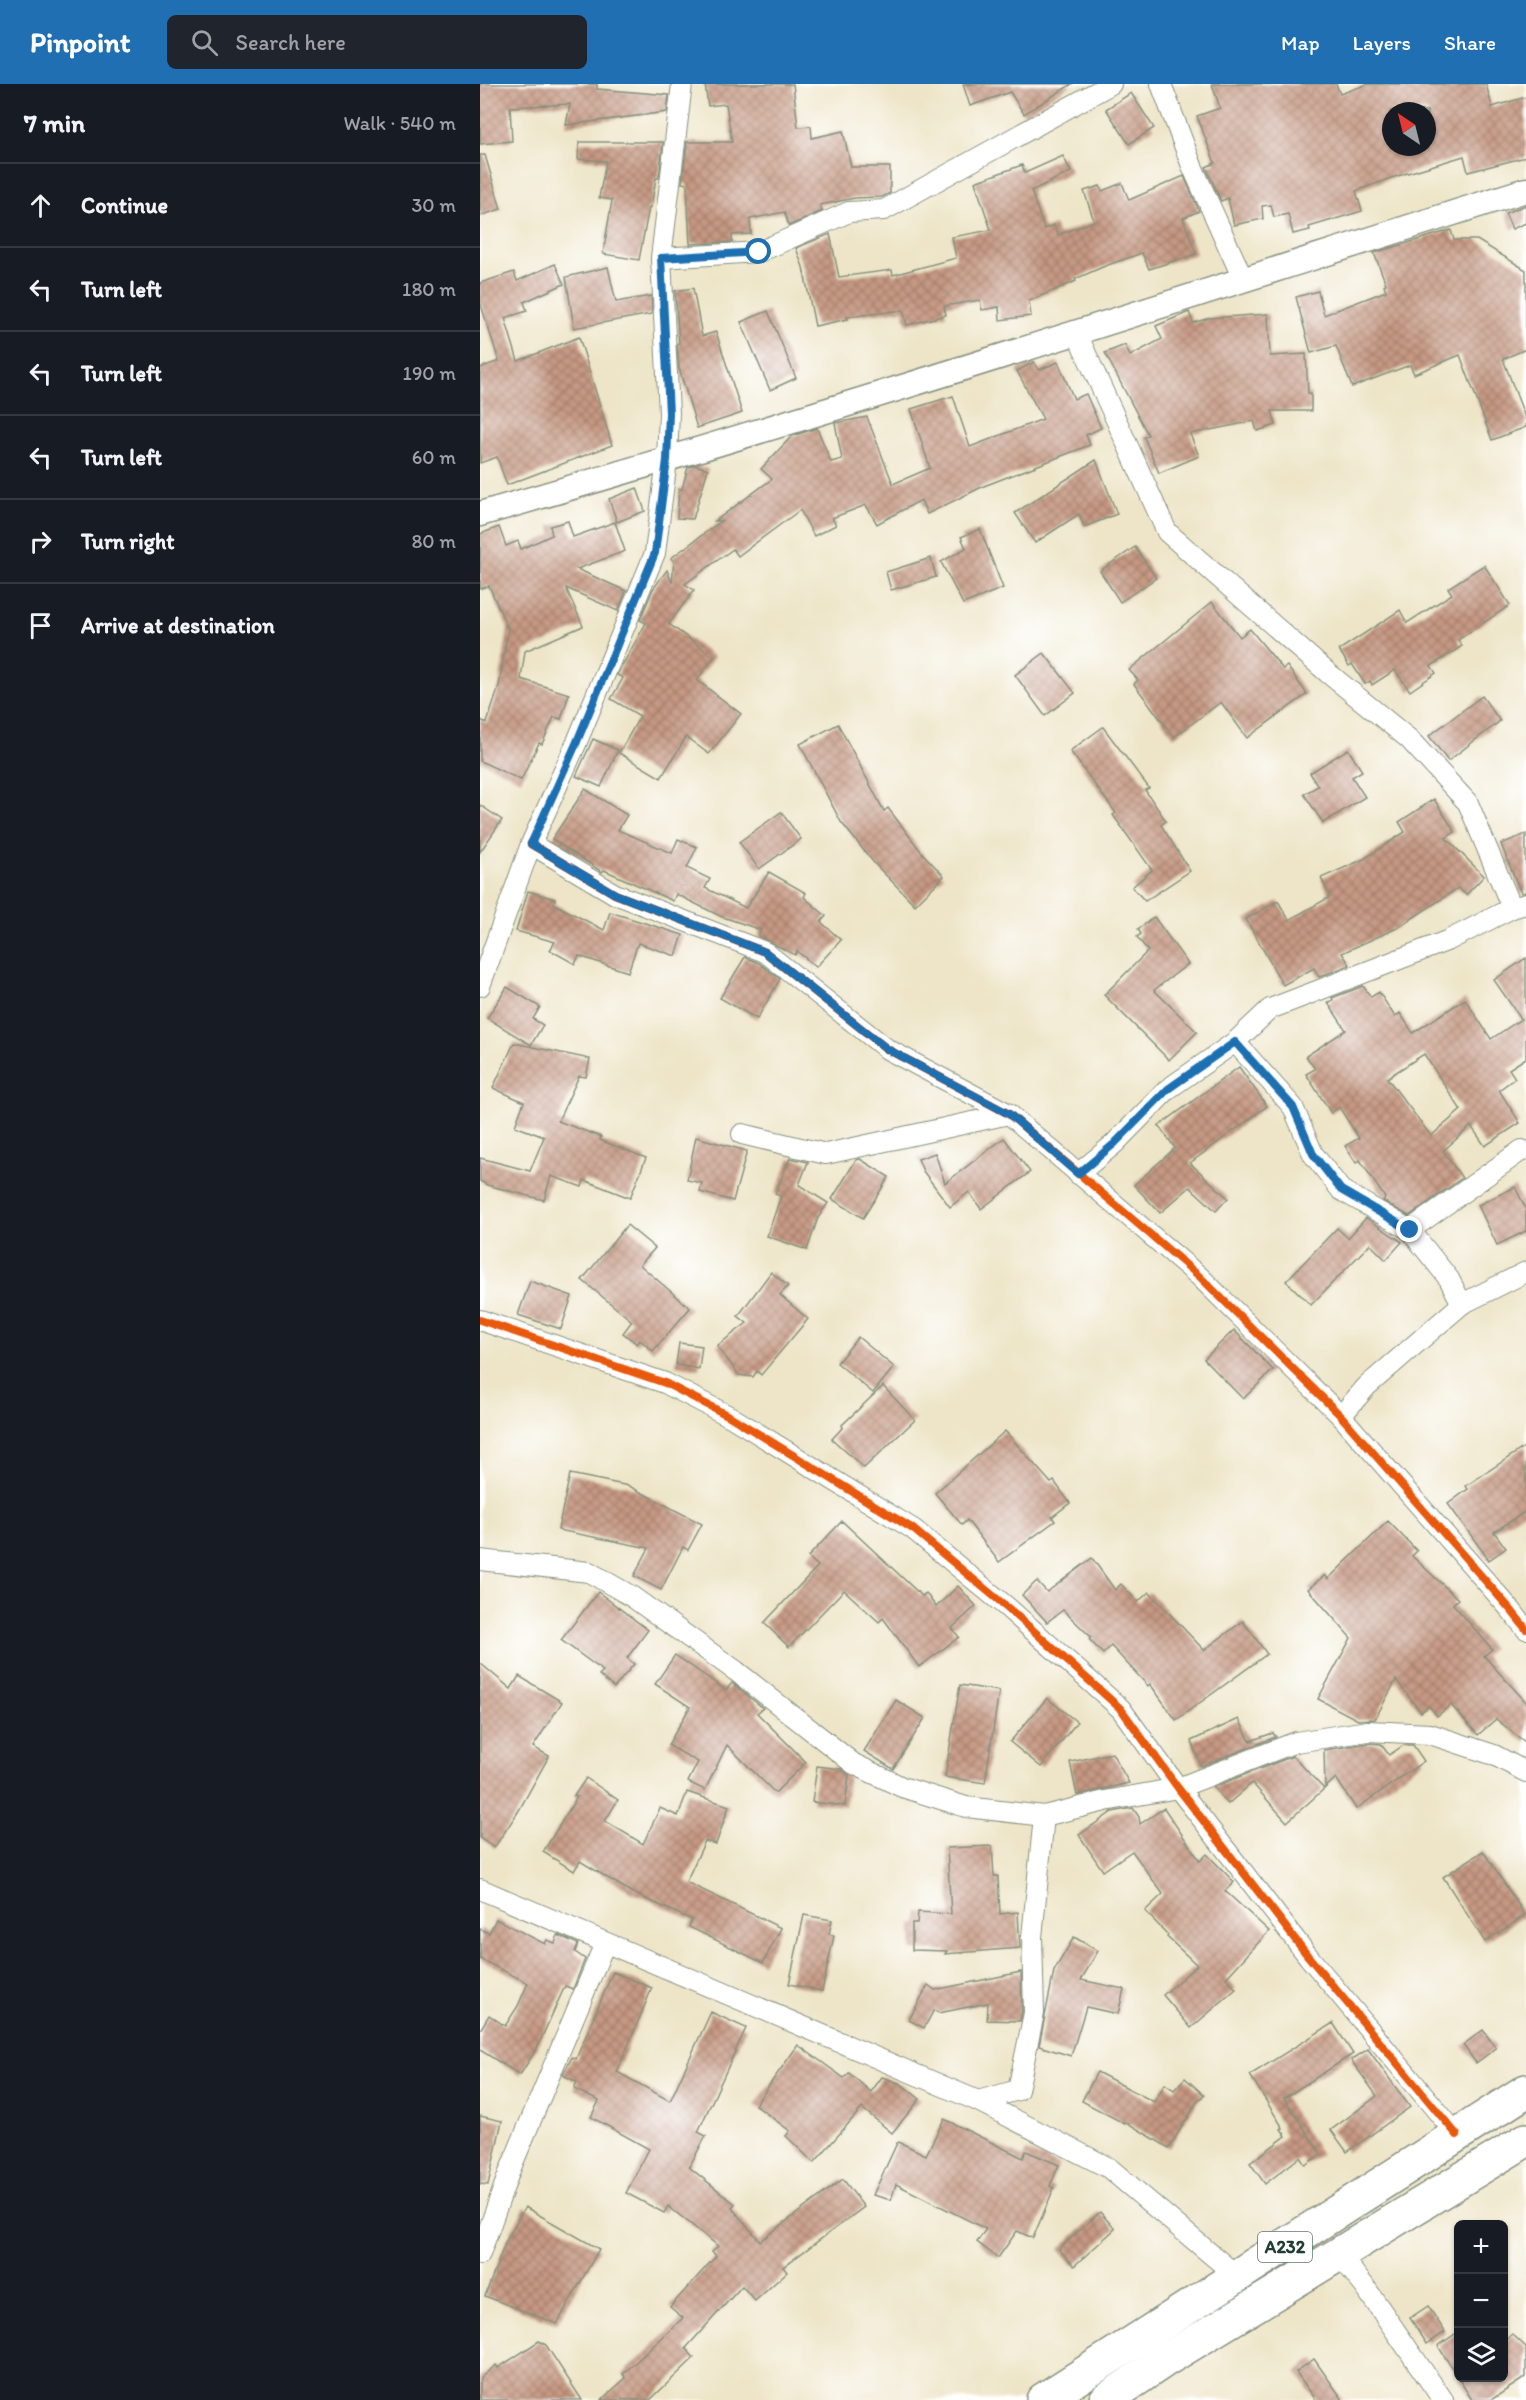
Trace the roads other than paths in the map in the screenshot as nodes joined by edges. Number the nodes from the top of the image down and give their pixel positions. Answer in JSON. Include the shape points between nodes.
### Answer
{"nodes":[{"id":1,"x":682,"y":84,"type":"edge"},
{"id":2,"x":1111,"y":84,"type":"edge"},
{"id":3,"x":1161,"y":84,"type":"edge"},
{"id":4,"x":1526,"y":190,"type":"edge"},
{"id":5,"x":661,"y":258,"type":"junction"},
{"id":6,"x":1243,"y":279,"type":"junction"},
{"id":7,"x":1077,"y":334,"type":"junction"},
{"id":8,"x":667,"y":460,"type":"junction"},
{"id":9,"x":480,"y":514,"type":"edge"},
{"id":10,"x":531,"y":844,"type":"junction"},
{"id":11,"x":1519,"y":906,"type":"edge"},
{"id":12,"x":480,"y":986,"type":"edge"},
{"id":13,"x":1235,"y":1042,"type":"junction"},
{"id":14,"x":1009,"y":1114,"type":"junction"},
{"id":15,"x":742,"y":1134,"type":"dead end"},
{"id":16,"x":1522,"y":1150,"type":"dead end"},
{"id":17,"x":1078,"y":1174,"type":"junction"},
{"id":18,"x":1410,"y":1230,"type":"junction"},
{"id":19,"x":1526,"y":1272,"type":"edge"},
{"id":20,"x":1462,"y":1304,"type":"junction"},
{"id":21,"x":480,"y":1320,"type":"edge"},
{"id":22,"x":1341,"y":1416,"type":"junction"},
{"id":23,"x":480,"y":1560,"type":"edge"},
{"id":24,"x":1526,"y":1629,"type":"edge"},
{"id":25,"x":1526,"y":1772,"type":"edge"},
{"id":26,"x":1178,"y":1788,"type":"junction"},
{"id":27,"x":1044,"y":1816,"type":"junction"},
{"id":28,"x":480,"y":1889,"type":"edge"},
{"id":29,"x":605,"y":1942,"type":"junction"},
{"id":30,"x":1526,"y":2091,"type":"edge"},
{"id":31,"x":978,"y":2101,"type":"junction"},
{"id":32,"x":1458,"y":2135,"type":"junction"},
{"id":33,"x":1526,"y":2140,"type":"edge"},
{"id":34,"x":1338,"y":2253,"type":"junction"},
{"id":35,"x":480,"y":2254,"type":"edge"},
{"id":36,"x":1238,"y":2277,"type":"junction"},
{"id":37,"x":1043,"y":2400,"type":"edge"},
{"id":38,"x":1106,"y":2400,"type":"edge"},
{"id":39,"x":1443,"y":2400,"type":"edge"}],
"edges":[{"from":1,"to":5,"type":"street"},
{"from":2,"to":5,"type":"street","via":[[884,210],[849,212],[759,252]]},
{"from":3,"to":6,"type":"street","via":[[1192,166]]},
{"from":4,"to":6,"type":"street"},
{"from":5,"to":8,"type":"street","via":[[669,413]]},
{"from":6,"to":7,"type":"street"},
{"from":7,"to":8,"type":"street"},
{"from":7,"to":11,"type":"street","via":[[1167,532],[1409,739],[1468,803]]},
{"from":8,"to":9,"type":"street"},
{"from":8,"to":10,"type":"street","via":[[655,553]]},
{"from":10,"to":12,"type":"street"},
{"from":10,"to":14,"type":"street","via":[[615,894],[765,952],[887,1049]]},
{"from":11,"to":13,"type":"street","via":[[1449,939],[1270,1009]]},
{"from":13,"to":17,"type":"street","via":[[1168,1089]]},
{"from":13,"to":18,"type":"street","via":[[1293,1107],[1313,1154],[1341,1190]]},
{"from":14,"to":15,"type":"street","via":[[826,1154]]},
{"from":14,"to":17,"type":"street"},
{"from":16,"to":18,"type":"street"},
{"from":17,"to":22,"type":"street","via":[[1199,1276]]},
{"from":18,"to":20,"type":"street","via":[[1449,1279]]},
{"from":19,"to":20,"type":"street"},
{"from":20,"to":22,"type":"street","via":[[1367,1386]]},
{"from":21,"to":26,"type":"street","via":[[665,1383],[731,1417],[913,1528],[1121,1709]]},
{"from":22,"to":24,"type":"street"},
{"from":23,"to":27,"type":"street","via":[[589,1572],[631,1596],[736,1671],[854,1764],[902,1787],[966,1807]]},
{"from":25,"to":26,"type":"street","via":[[1494,1755],[1430,1734],[1368,1731],[1296,1742]]},
{"from":26,"to":27,"type":"street"},
{"from":26,"to":32,"type":"street","via":[[1308,1956]]},
{"from":27,"to":31,"type":"street","via":[[1032,1937],[1034,2013],[1018,2090]]},
{"from":28,"to":29,"type":"street"},
{"from":29,"to":31,"type":"street"},
{"from":29,"to":35,"type":"street","via":[[510,2170]]},
{"from":30,"to":32,"type":"highway","number":"A232"},
{"from":31,"to":36,"type":"street","via":[[1109,2168]]},
{"from":32,"to":36,"type":"highway","number":"A232"},
{"from":33,"to":34,"type":"highway","number":"A232"},
{"from":34,"to":38,"type":"highway","number":"A232"},
{"from":34,"to":39,"type":"street"},
{"from":36,"to":37,"type":"highway","number":"A232"}]}
